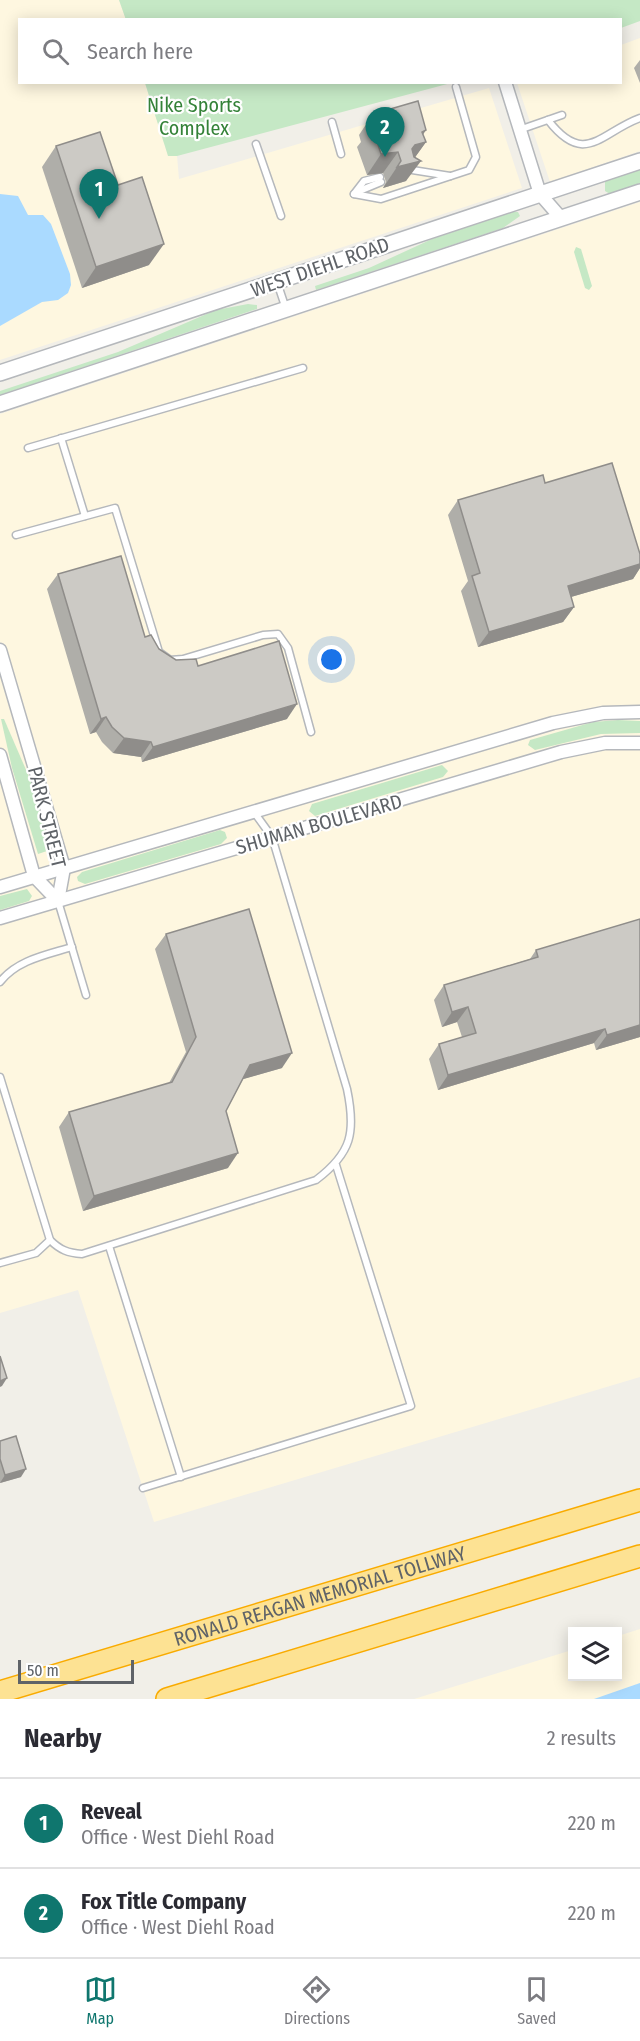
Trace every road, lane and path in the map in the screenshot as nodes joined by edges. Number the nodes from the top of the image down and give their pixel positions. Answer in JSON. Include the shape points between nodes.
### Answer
{"nodes":[{"id":1,"x":506,"y":84,"type":"edge"},
{"id":2,"x":456,"y":87,"type":"dead end"},
{"id":3,"x":562,"y":115,"type":"dead end"},
{"id":4,"x":640,"y":118,"type":"edge"},
{"id":5,"x":548,"y":120,"type":"junction"},
{"id":6,"x":332,"y":122,"type":"dead end"},
{"id":7,"x":519,"y":130,"type":"junction"},
{"id":8,"x":256,"y":144,"type":"dead end"},
{"id":9,"x":341,"y":154,"type":"dead end"},
{"id":10,"x":640,"y":161,"type":"edge"},
{"id":11,"x":404,"y":172,"type":"edge"},
{"id":12,"x":452,"y":177,"type":"junction"},
{"id":13,"x":380,"y":179,"type":"dead end"},
{"id":14,"x":640,"y":192,"type":"edge"},
{"id":15,"x":540,"y":194,"type":"junction"},
{"id":16,"x":281,"y":216,"type":"dead end"},
{"id":17,"x":561,"y":218,"type":"junction"},
{"id":18,"x":277,"y":281,"type":"junction"},
{"id":19,"x":286,"y":309,"type":"junction"},
{"id":20,"x":303,"y":368,"type":"dead end"},
{"id":21,"x":0,"y":374,"type":"edge"},
{"id":22,"x":0,"y":404,"type":"edge"},
{"id":23,"x":61,"y":438,"type":"junction"},
{"id":24,"x":28,"y":448,"type":"dead end"},
{"id":25,"x":85,"y":516,"type":"junction"},
{"id":26,"x":16,"y":535,"type":"dead end"},
{"id":27,"x":0,"y":650,"type":"edge"},
{"id":28,"x":4,"y":681,"type":"edge"},
{"id":29,"x":640,"y":712,"type":"edge"},
{"id":30,"x":311,"y":732,"type":"dead end"},
{"id":31,"x":640,"y":743,"type":"edge"},
{"id":32,"x":0,"y":754,"type":"edge"},
{"id":33,"x":254,"y":812,"type":"junction"},
{"id":34,"x":272,"y":837,"type":"junction"},
{"id":35,"x":64,"y":868,"type":"junction"},
{"id":36,"x":34,"y":876,"type":"junction"},
{"id":37,"x":0,"y":887,"type":"edge"},
{"id":38,"x":58,"y":901,"type":"junction"},
{"id":39,"x":0,"y":918,"type":"edge"},
{"id":40,"x":72,"y":947,"type":"junction"},
{"id":41,"x":0,"y":982,"type":"edge"},
{"id":42,"x":86,"y":995,"type":"dead end"},
{"id":43,"x":0,"y":1077,"type":"edge"},
{"id":44,"x":336,"y":1165,"type":"junction"},
{"id":45,"x":50,"y":1240,"type":"junction"},
{"id":46,"x":109,"y":1246,"type":"junction"},
{"id":47,"x":0,"y":1263,"type":"edge"},
{"id":48,"x":181,"y":1477,"type":"junction"},
{"id":49,"x":143,"y":1488,"type":"dead end"},
{"id":50,"x":640,"y":1500,"type":"edge"},
{"id":51,"x":640,"y":1556,"type":"edge"},
{"id":52,"x":0,"y":1692,"type":"edge"},
{"id":53,"x":166,"y":1699,"type":"edge"}],
"edges":[{"from":1,"to":7,"type":"street"},
{"from":2,"to":12,"type":"lane","via":[[476,157],[470,170]]},
{"from":3,"to":5,"type":"lane"},
{"from":4,"to":5,"type":"lane","via":[[609,136],[581,144],[568,141]]},
{"from":5,"to":7,"type":"lane"},
{"from":6,"to":9,"type":"lane"},
{"from":7,"to":15,"type":"street"},
{"from":8,"to":16,"type":"lane"},
{"from":10,"to":15,"type":"street","name":"WEST DIEHL ROAD"},
{"from":11,"to":12,"type":"lane"},
{"from":12,"to":13,"type":"lane","via":[[381,199],[354,194]]},
{"from":14,"to":17,"type":"street","name":"WEST DIEHL ROAD"},
{"from":15,"to":17,"type":"street"},
{"from":15,"to":18,"type":"street","name":"WEST DIEHL ROAD"},
{"from":17,"to":19,"type":"street","name":"WEST DIEHL ROAD"},
{"from":18,"to":19,"type":"lane"},
{"from":18,"to":21,"type":"street","name":"WEST DIEHL ROAD"},
{"from":19,"to":22,"type":"street","name":"WEST DIEHL ROAD"},
{"from":20,"to":23,"type":"lane"},
{"from":23,"to":24,"type":"lane"},
{"from":23,"to":25,"type":"lane"},
{"from":25,"to":26,"type":"lane"},
{"from":25,"to":30,"type":"lane","via":[[115,508],[159,652],[170,660],[278,634],[288,648]]},
{"from":27,"to":28,"type":"street","name":"PARK STREET"},
{"from":28,"to":35,"type":"street","name":"PARK STREET"},
{"from":29,"to":33,"type":"street","name":"SHUMAN BOULEVARD","via":[[603,713],[553,723]]},
{"from":31,"to":34,"type":"street","name":"SHUMAN BOULEVARD","via":[[604,743],[561,752]]},
{"from":32,"to":36,"type":"street","name":"PARK STREET"},
{"from":33,"to":34,"type":"lane"},
{"from":33,"to":35,"type":"street","name":"SHUMAN BOULEVARD"},
{"from":34,"to":38,"type":"street","name":"SHUMAN BOULEVARD"},
{"from":34,"to":44,"type":"lane","via":[[350,1104],[347,1147]]},
{"from":35,"to":36,"type":"street","name":"SHUMAN BOULEVARD"},
{"from":35,"to":38,"type":"street","name":"PARK STREET"},
{"from":36,"to":37,"type":"street","name":"SHUMAN BOULEVARD"},
{"from":36,"to":38,"type":"street","name":"PARK STREET"},
{"from":38,"to":39,"type":"street","name":"SHUMAN BOULEVARD"},
{"from":38,"to":40,"type":"lane"},
{"from":40,"to":41,"type":"lane","via":[[26,961]]},
{"from":40,"to":42,"type":"lane"},
{"from":43,"to":45,"type":"lane"},
{"from":44,"to":46,"type":"lane","via":[[316,1180]]},
{"from":44,"to":48,"type":"lane","via":[[411,1406]]},
{"from":45,"to":46,"type":"lane","via":[[70,1253],[82,1254]]},
{"from":45,"to":47,"type":"lane","via":[[36,1252]]},
{"from":46,"to":48,"type":"lane"},
{"from":48,"to":49,"type":"lane"},
{"from":50,"to":52,"type":"highway","name":"RONALD REAGAN MEMORIAL TOLLWAY"},
{"from":51,"to":53,"type":"highway"}]}
